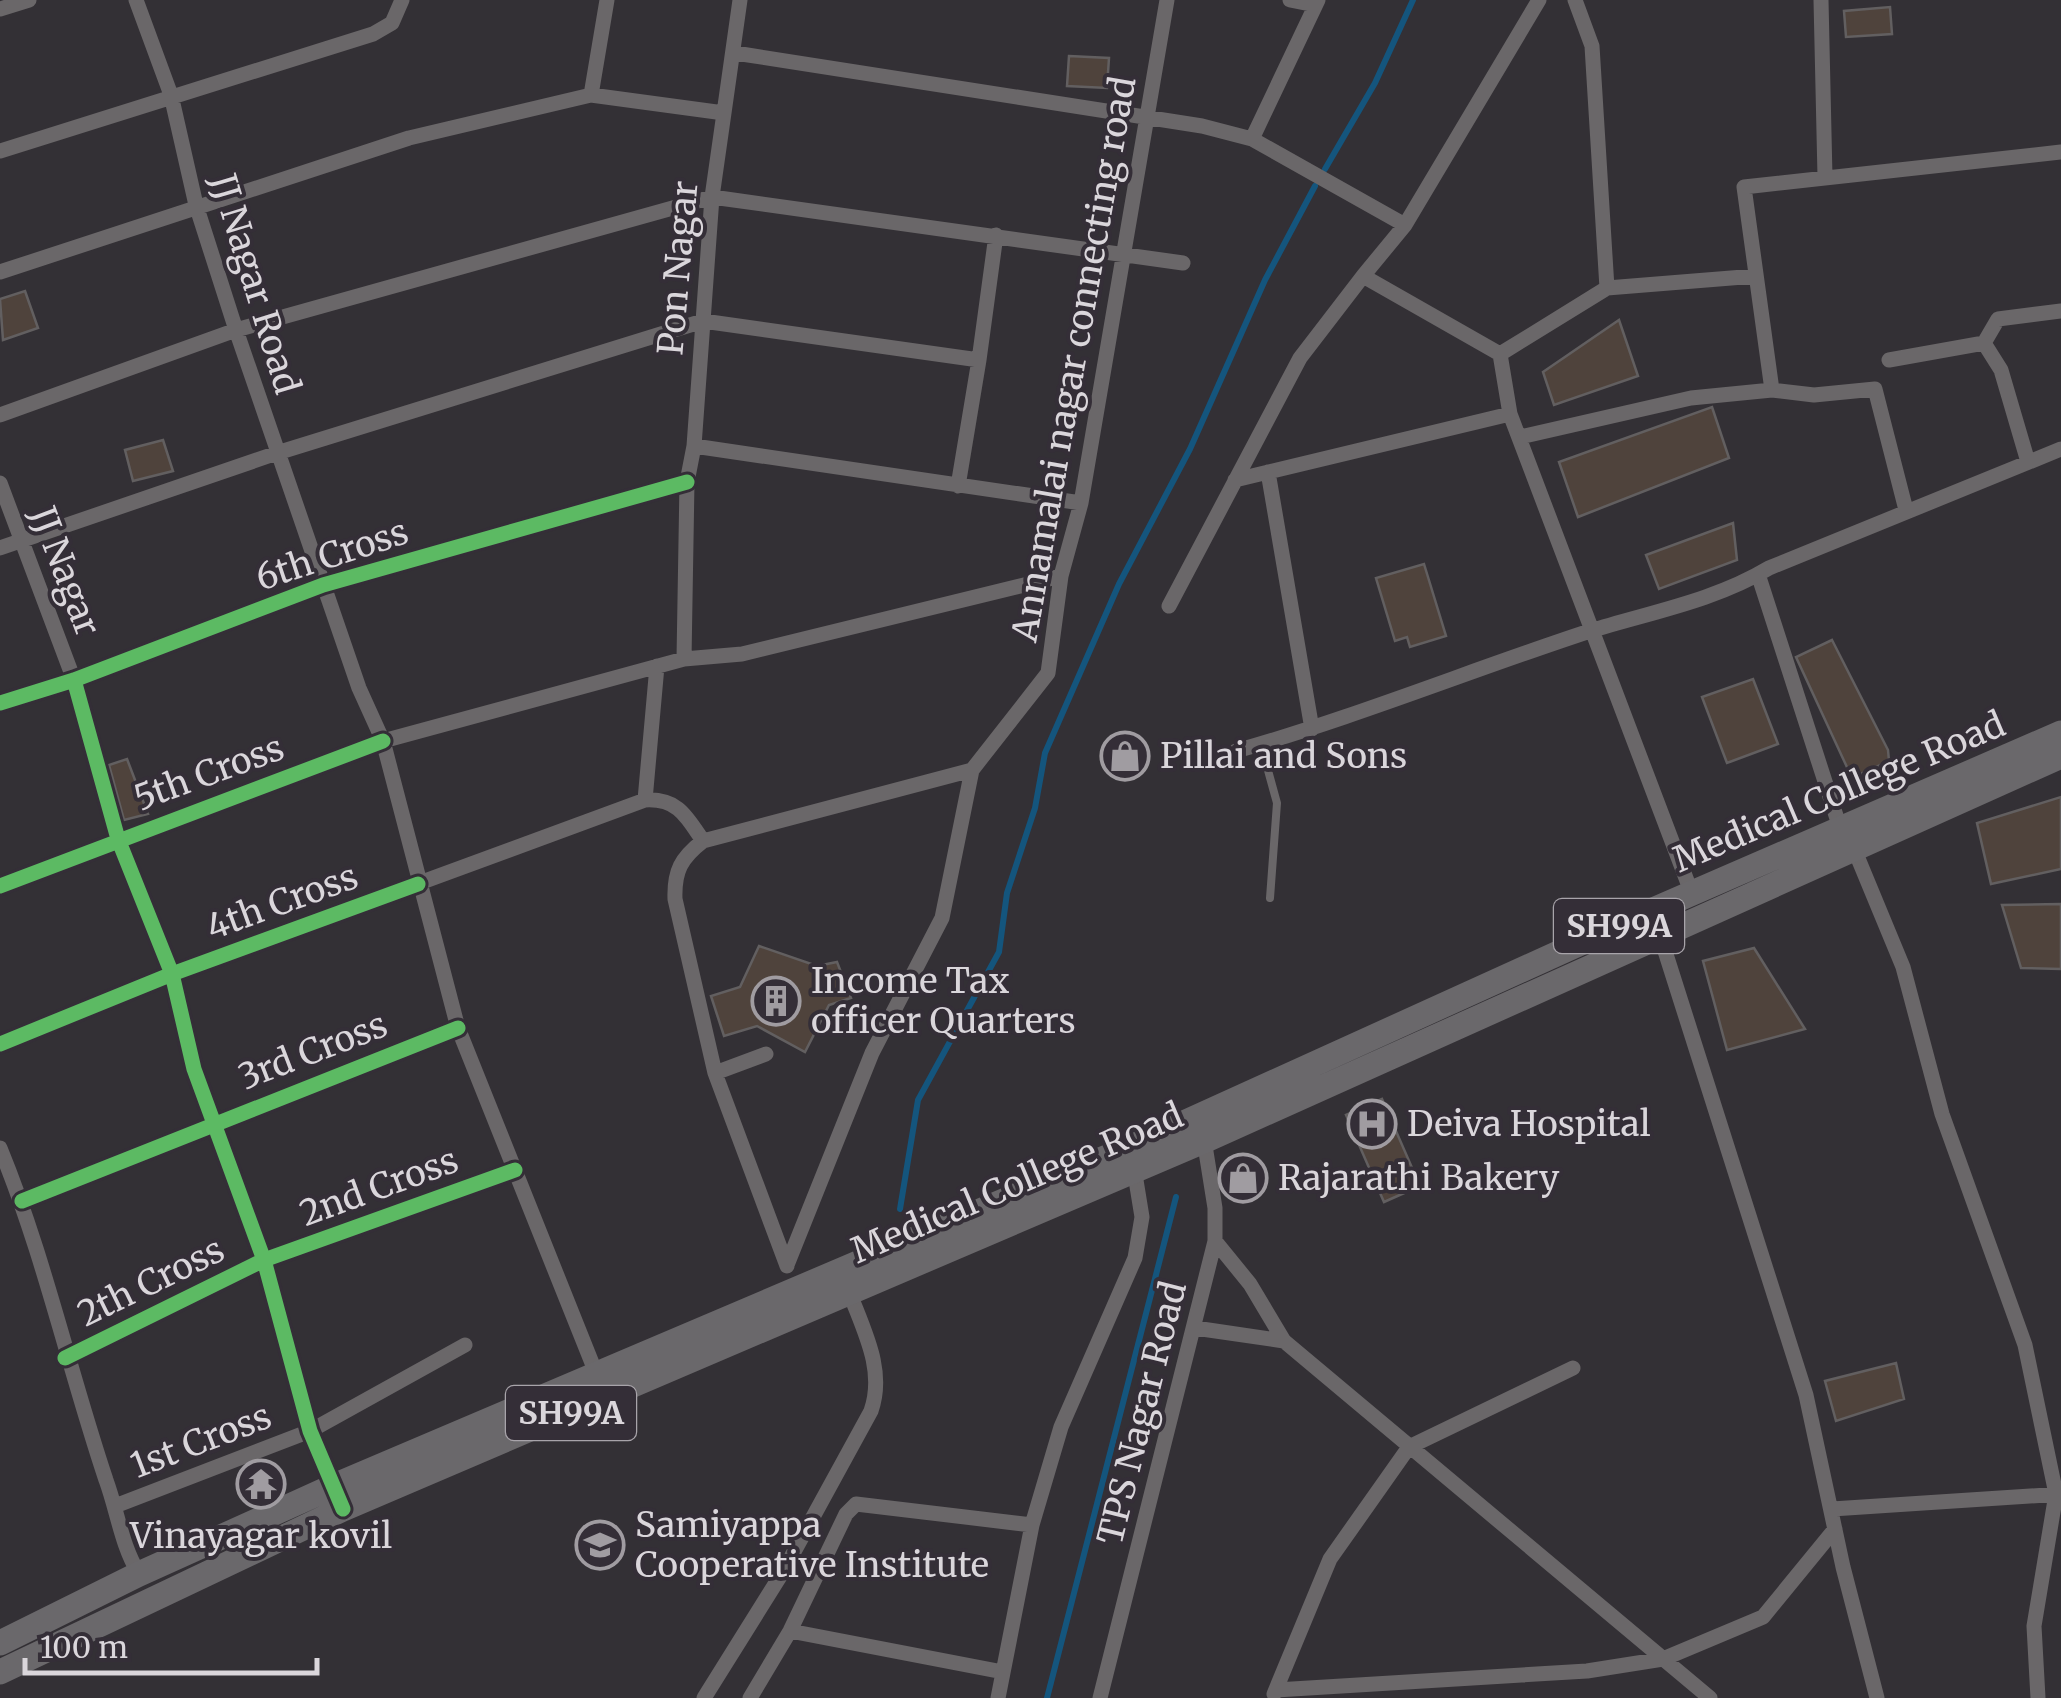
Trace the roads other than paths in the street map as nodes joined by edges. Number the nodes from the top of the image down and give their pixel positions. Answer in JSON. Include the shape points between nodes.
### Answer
{"nodes":[{"id":1,"x":29,"y":0,"type":"edge"},
{"id":2,"x":136,"y":0,"type":"edge"},
{"id":3,"x":402,"y":0,"type":"edge"},
{"id":4,"x":606,"y":0,"type":"edge"},
{"id":5,"x":740,"y":0,"type":"edge"},
{"id":6,"x":1167,"y":0,"type":"edge"},
{"id":7,"x":1290,"y":0,"type":"edge"},
{"id":8,"x":1539,"y":0,"type":"edge"},
{"id":9,"x":1575,"y":0,"type":"edge"},
{"id":10,"x":1821,"y":0,"type":"edge"},
{"id":11,"x":1316,"y":2,"type":"edge"},
{"id":12,"x":0,"y":10,"type":"edge"},
{"id":13,"x":735,"y":52,"type":"junction"},
{"id":14,"x":170,"y":95,"type":"junction"},
{"id":15,"x":591,"y":95,"type":"junction"},
{"id":16,"x":724,"y":114,"type":"junction"},
{"id":17,"x":1150,"y":114,"type":"junction"},
{"id":18,"x":1252,"y":139,"type":"junction"},
{"id":19,"x":0,"y":151,"type":"edge"},
{"id":20,"x":2061,"y":152,"type":"edge"},
{"id":21,"x":1825,"y":177,"type":"junction"},
{"id":22,"x":712,"y":197,"type":"junction"},
{"id":23,"x":196,"y":205,"type":"junction"},
{"id":24,"x":1404,"y":225,"type":"junction"},
{"id":25,"x":996,"y":234,"type":"junction"},
{"id":26,"x":1126,"y":254,"type":"junction"},
{"id":27,"x":1183,"y":263,"type":"dead end"},
{"id":28,"x":0,"y":272,"type":"edge"},
{"id":29,"x":1363,"y":276,"type":"junction"},
{"id":30,"x":1756,"y":276,"type":"junction"},
{"id":31,"x":1607,"y":288,"type":"junction"},
{"id":32,"x":2061,"y":310,"type":"edge"},
{"id":33,"x":703,"y":321,"type":"junction"},
{"id":34,"x":236,"y":330,"type":"junction"},
{"id":35,"x":1984,"y":343,"type":"junction"},
{"id":36,"x":1500,"y":354,"type":"junction"},
{"id":37,"x":978,"y":360,"type":"junction"},
{"id":38,"x":1889,"y":360,"type":"dead end"},
{"id":39,"x":1772,"y":390,"type":"junction"},
{"id":40,"x":1510,"y":414,"type":"junction"},
{"id":41,"x":0,"y":415,"type":"edge"},
{"id":42,"x":1520,"y":438,"type":"junction"},
{"id":43,"x":694,"y":446,"type":"junction"},
{"id":44,"x":2061,"y":448,"type":"edge"},
{"id":45,"x":278,"y":453,"type":"junction"},
{"id":46,"x":2028,"y":462,"type":"junction"},
{"id":47,"x":1268,"y":472,"type":"junction"},
{"id":48,"x":1235,"y":480,"type":"junction"},
{"id":49,"x":0,"y":482,"type":"edge"},
{"id":50,"x":687,"y":482,"type":"junction"},
{"id":51,"x":958,"y":486,"type":"junction"},
{"id":52,"x":1081,"y":503,"type":"junction"},
{"id":53,"x":1906,"y":510,"type":"junction"},
{"id":54,"x":20,"y":542,"type":"junction"},
{"id":55,"x":0,"y":548,"type":"edge"},
{"id":56,"x":1758,"y":574,"type":"junction"},
{"id":57,"x":1061,"y":576,"type":"junction"},
{"id":58,"x":323,"y":586,"type":"junction"},
{"id":59,"x":1169,"y":606,"type":"dead end"},
{"id":60,"x":1590,"y":631,"type":"junction"},
{"id":61,"x":684,"y":659,"type":"junction"},
{"id":62,"x":657,"y":666,"type":"junction"},
{"id":63,"x":74,"y":680,"type":"junction"},
{"id":64,"x":0,"y":702,"type":"edge"},
{"id":65,"x":1312,"y":730,"type":"junction"},
{"id":66,"x":2061,"y":733,"type":"edge"},
{"id":67,"x":383,"y":741,"type":"junction"},
{"id":68,"x":1261,"y":744,"type":"junction"},
{"id":69,"x":1236,"y":751,"type":"dead end"},
{"id":70,"x":2061,"y":756,"type":"edge"},
{"id":71,"x":972,"y":770,"type":"junction"},
{"id":72,"x":646,"y":800,"type":"junction"},
{"id":73,"x":118,"y":838,"type":"junction"},
{"id":74,"x":1848,"y":841,"type":"junction"},
{"id":75,"x":703,"y":842,"type":"junction"},
{"id":76,"x":418,"y":884,"type":"junction"},
{"id":77,"x":0,"y":886,"type":"edge"},
{"id":78,"x":1692,"y":894,"type":"junction"},
{"id":79,"x":1270,"y":898,"type":"dead end"},
{"id":80,"x":1656,"y":922,"type":"junction"},
{"id":81,"x":172,"y":974,"type":"junction"},
{"id":82,"x":458,"y":1028,"type":"junction"},
{"id":83,"x":0,"y":1044,"type":"edge"},
{"id":84,"x":766,"y":1054,"type":"dead end"},
{"id":85,"x":715,"y":1073,"type":"junction"},
{"id":86,"x":215,"y":1121,"type":"junction"},
{"id":87,"x":1191,"y":1133,"type":"junction"},
{"id":88,"x":0,"y":1148,"type":"edge"},
{"id":89,"x":1140,"y":1158,"type":"junction"},
{"id":90,"x":515,"y":1170,"type":"junction"},
{"id":91,"x":7,"y":1186,"type":"edge"},
{"id":92,"x":22,"y":1201,"type":"junction"},
{"id":93,"x":1216,"y":1242,"type":"junction"},
{"id":94,"x":264,"y":1260,"type":"junction"},
{"id":95,"x":786,"y":1266,"type":"junction"},
{"id":96,"x":850,"y":1294,"type":"junction"},
{"id":97,"x":791,"y":1295,"type":"junction"},
{"id":98,"x":1195,"y":1328,"type":"junction"},
{"id":99,"x":1284,"y":1341,"type":"junction"},
{"id":100,"x":465,"y":1345,"type":"dead end"},
{"id":101,"x":65,"y":1358,"type":"junction"},
{"id":102,"x":1572,"y":1368,"type":"dead end"},
{"id":103,"x":602,"y":1387,"type":"junction"},
{"id":104,"x":310,"y":1431,"type":"junction"},
{"id":105,"x":1409,"y":1447,"type":"junction"},
{"id":106,"x":2059,"y":1494,"type":"edge"},
{"id":107,"x":338,"y":1498,"type":"junction"},
{"id":108,"x":116,"y":1506,"type":"junction"},
{"id":109,"x":1832,"y":1508,"type":"junction"},
{"id":110,"x":1032,"y":1525,"type":"junction"},
{"id":111,"x":1835,"y":1528,"type":"junction"},
{"id":112,"x":138,"y":1574,"type":"junction"},
{"id":113,"x":790,"y":1631,"type":"junction"},
{"id":114,"x":0,"y":1643,"type":"edge"},
{"id":115,"x":1663,"y":1659,"type":"junction"},
{"id":116,"x":0,"y":1672,"type":"edge"},
{"id":117,"x":1003,"y":1672,"type":"junction"},
{"id":118,"x":1274,"y":1694,"type":"edge"},
{"id":119,"x":704,"y":1698,"type":"edge"},
{"id":120,"x":750,"y":1698,"type":"edge"},
{"id":121,"x":998,"y":1698,"type":"edge"},
{"id":122,"x":1100,"y":1698,"type":"edge"},
{"id":123,"x":1710,"y":1698,"type":"edge"},
{"id":124,"x":1878,"y":1698,"type":"edge"},
{"id":125,"x":2038,"y":1698,"type":"edge"}],
"edges":[{"from":1,"to":12,"type":"street"},
{"from":2,"to":14,"type":"street","name":"JJ Nagar Road"},
{"from":3,"to":14,"type":"street","via":[[392,24],[374,34]]},
{"from":4,"to":15,"type":"street"},
{"from":5,"to":13,"type":"street","name":"Pon Nagar"},
{"from":6,"to":17,"type":"street","name":"Annamalai nagar connecting road"},
{"from":7,"to":11,"type":"street"},
{"from":8,"to":24,"type":"street"},
{"from":9,"to":31,"type":"street","via":[[1592,46]]},
{"from":10,"to":21,"type":"street"},
{"from":11,"to":18,"type":"street"},
{"from":13,"to":16,"type":"street","name":"Pon Nagar"},
{"from":13,"to":17,"type":"street"},
{"from":14,"to":19,"type":"street"},
{"from":14,"to":23,"type":"street","name":"JJ Nagar Road"},
{"from":15,"to":16,"type":"street"},
{"from":15,"to":23,"type":"street","via":[[409,138]]},
{"from":16,"to":22,"type":"street","name":"Pon Nagar"},
{"from":17,"to":18,"type":"street"},
{"from":17,"to":26,"type":"street","name":"Annamalai nagar connecting road"},
{"from":18,"to":24,"type":"street"},
{"from":20,"to":21,"type":"street"},
{"from":21,"to":30,"type":"street","via":[[1744,187]]},
{"from":22,"to":25,"type":"street"},
{"from":22,"to":33,"type":"street","name":"Pon Nagar"},
{"from":22,"to":34,"type":"street"},
{"from":23,"to":28,"type":"street"},
{"from":23,"to":34,"type":"street","name":"JJ Nagar Road"},
{"from":24,"to":29,"type":"street"},
{"from":25,"to":26,"type":"street"},
{"from":25,"to":37,"type":"street"},
{"from":26,"to":27,"type":"street"},
{"from":26,"to":52,"type":"street","name":"Annamalai nagar connecting road"},
{"from":29,"to":36,"type":"street"},
{"from":29,"to":48,"type":"street","via":[[1300,358]]},
{"from":30,"to":31,"type":"street"},
{"from":30,"to":39,"type":"street"},
{"from":31,"to":36,"type":"street"},
{"from":32,"to":35,"type":"street","via":[[1998,319]]},
{"from":33,"to":37,"type":"street"},
{"from":33,"to":43,"type":"street","name":"Pon Nagar"},
{"from":33,"to":45,"type":"street"},
{"from":34,"to":41,"type":"street"},
{"from":34,"to":45,"type":"street","name":"JJ Nagar Road"},
{"from":35,"to":38,"type":"street"},
{"from":35,"to":46,"type":"street","via":[[2002,370]]},
{"from":36,"to":40,"type":"street"},
{"from":37,"to":51,"type":"street"},
{"from":39,"to":42,"type":"street","via":[[1691,398]]},
{"from":39,"to":53,"type":"street","via":[[1814,395],[1875,389]]},
{"from":40,"to":42,"type":"street"},
{"from":40,"to":47,"type":"street"},
{"from":42,"to":60,"type":"street"},
{"from":43,"to":50,"type":"street","name":"Pon Nagar"},
{"from":43,"to":51,"type":"street"},
{"from":44,"to":46,"type":"street"},
{"from":45,"to":54,"type":"street"},
{"from":45,"to":58,"type":"street","name":"JJ Nagar Road"},
{"from":46,"to":53,"type":"street"},
{"from":47,"to":48,"type":"street"},
{"from":47,"to":65,"type":"street"},
{"from":48,"to":59,"type":"street"},
{"from":49,"to":54,"type":"street","name":"JJ Nagar"},
{"from":50,"to":58,"type":"street","name":"6th Cross"},
{"from":50,"to":61,"type":"street","name":"Pon Nagar"},
{"from":51,"to":52,"type":"street"},
{"from":52,"to":57,"type":"street","name":"Annamalai nagar connecting road"},
{"from":53,"to":56,"type":"street"},
{"from":54,"to":55,"type":"street"},
{"from":54,"to":63,"type":"street","name":"JJ Nagar"},
{"from":56,"to":60,"type":"street","via":[[1733,589]]},
{"from":56,"to":74,"type":"street"},
{"from":57,"to":61,"type":"street","name":"5th Cross","via":[[742,654]]},
{"from":57,"to":71,"type":"street","name":"Annamalai nagar connecting road","via":[[1048,673]]},
{"from":58,"to":63,"type":"street","name":"6th Cross"},
{"from":58,"to":67,"type":"street","name":"JJ Nagar Road"},
{"from":60,"to":65,"type":"street"},
{"from":60,"to":78,"type":"street"},
{"from":61,"to":62,"type":"street","name":"5th Cross"},
{"from":62,"to":67,"type":"street","name":"5th Cross"},
{"from":62,"to":72,"type":"street"},
{"from":63,"to":64,"type":"street","name":"6th Cross"},
{"from":63,"to":73,"type":"street","name":"JJ Nagar"},
{"from":65,"to":68,"type":"street"},
{"from":66,"to":74,"type":"main road","name":"Medical College Road","number":"SH99A"},
{"from":67,"to":73,"type":"street","name":"5th Cross"},
{"from":67,"to":76,"type":"street","name":"JJ Nagar Road"},
{"from":68,"to":69,"type":"street"},
{"from":68,"to":79,"type":"lane","via":[[1276,803]]},
{"from":70,"to":74,"type":"main road","name":"Medical College Road","number":"SH99A"},
{"from":71,"to":75,"type":"street"},
{"from":71,"to":95,"type":"street","name":"Annamalai nagar connecting road","via":[[942,918],[872,1053]]},
{"from":72,"to":75,"type":"street","via":[[682,809]]},
{"from":72,"to":76,"type":"street","name":"4th Cross"},
{"from":73,"to":77,"type":"street","name":"5th Cross"},
{"from":73,"to":81,"type":"street","name":"JJ Nagar"},
{"from":74,"to":78,"type":"main road","name":"Medical College Road","number":"SH99A"},
{"from":74,"to":80,"type":"main road","name":"Medical College Road","number":"SH99A"},
{"from":74,"to":106,"type":"street","via":[[1902,967],[1942,1114],[2026,1346]]},
{"from":75,"to":85,"type":"street","via":[[684,855],[674,888]]},
{"from":76,"to":81,"type":"street","name":"4th Cross"},
{"from":76,"to":82,"type":"street","name":"JJ Nagar Road"},
{"from":78,"to":80,"type":"main road","name":"Medical College Road","number":"SH99A"},
{"from":80,"to":87,"type":"main road","name":"Medical College Road","number":"SH99A"},
{"from":80,"to":109,"type":"street","via":[[1806,1395]]},
{"from":81,"to":83,"type":"street","name":"4th Cross"},
{"from":81,"to":86,"type":"street","name":"JJ Nagar","via":[[194,1069]]},
{"from":82,"to":86,"type":"street","name":"3rd Cross"},
{"from":82,"to":90,"type":"street","name":"JJ Nagar Road"},
{"from":84,"to":85,"type":"street"},
{"from":85,"to":95,"type":"street"},
{"from":86,"to":92,"type":"street","name":"3rd Cross"},
{"from":86,"to":94,"type":"street","name":"JJ Nagar"},
{"from":87,"to":89,"type":"main road","name":"Medical College Road","number":"SH99A"},
{"from":87,"to":93,"type":"street","name":"TPS Nagar Road"},
{"from":88,"to":91,"type":"street"},
{"from":89,"to":96,"type":"main road","name":"Medical College Road","number":"SH99A"},
{"from":89,"to":97,"type":"main road","name":"Medical College Road","number":"SH99A"},
{"from":89,"to":110,"type":"street","via":[[1135,1258],[1061,1426]]},
{"from":90,"to":94,"type":"street","name":"2nd Cross"},
{"from":90,"to":103,"type":"street","name":"JJ Nagar Road"},
{"from":91,"to":92,"type":"street"},
{"from":92,"to":101,"type":"street"},
{"from":93,"to":98,"type":"street","name":"TPS Nagar Road"},
{"from":93,"to":99,"type":"street"},
{"from":94,"to":101,"type":"street","name":"2th Cross"},
{"from":94,"to":104,"type":"street","name":"JJ Nagar"},
{"from":95,"to":97,"type":"street"},
{"from":96,"to":103,"type":"main road","name":"Medical College Road","number":"SH99A"},
{"from":96,"to":119,"type":"street","via":[[879,1388],[871,1412]]},
{"from":97,"to":103,"type":"main road","name":"Medical College Road","number":"SH99A"},
{"from":98,"to":99,"type":"street"},
{"from":98,"to":122,"type":"street","name":"TPS Nagar Road"},
{"from":99,"to":105,"type":"street"},
{"from":100,"to":104,"type":"street","name":"1st Cross"},
{"from":101,"to":108,"type":"street"},
{"from":102,"to":105,"type":"street"},
{"from":103,"to":107,"type":"main road","name":"Medical College Road","number":"SH99A"},
{"from":104,"to":107,"type":"street","name":"JJ Nagar"},
{"from":104,"to":108,"type":"street","name":"1st Cross"},
{"from":105,"to":115,"type":"street"},
{"from":105,"to":118,"type":"street","via":[[1330,1559]]},
{"from":106,"to":109,"type":"street"},
{"from":106,"to":125,"type":"street","via":[[2034,1626]]},
{"from":107,"to":112,"type":"main road","name":"Medical College Road","number":"SH99A"},
{"from":107,"to":116,"type":"main road","name":"Medical College Road","number":"SH99A"},
{"from":108,"to":112,"type":"street","via":[[123,1547]]},
{"from":109,"to":111,"type":"street"},
{"from":110,"to":113,"type":"street","via":[[856,1504]]},
{"from":110,"to":117,"type":"street"},
{"from":111,"to":115,"type":"street","via":[[1763,1616]]},
{"from":111,"to":124,"type":"street"},
{"from":112,"to":114,"type":"main road","name":"Medical College Road","number":"SH99A"},
{"from":113,"to":117,"type":"street"},
{"from":113,"to":120,"type":"street"},
{"from":115,"to":118,"type":"street","via":[[1587,1671]]},
{"from":115,"to":123,"type":"street"},
{"from":117,"to":121,"type":"street"}]}
